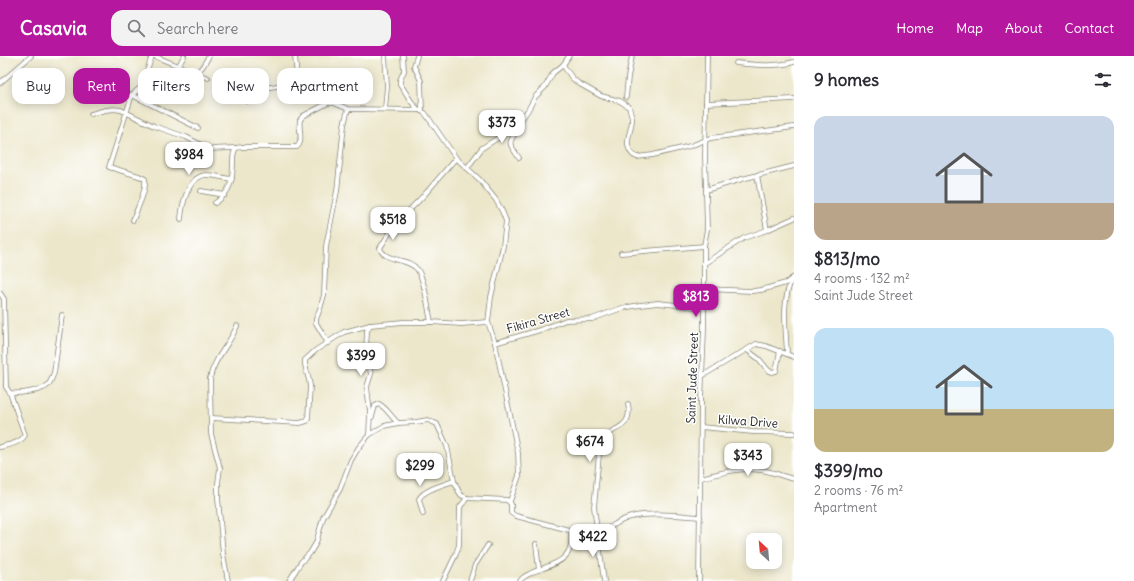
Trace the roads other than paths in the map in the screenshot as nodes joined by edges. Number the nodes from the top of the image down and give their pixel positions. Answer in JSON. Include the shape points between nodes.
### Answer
{"nodes":[{"id":1,"x":31,"y":56,"type":"edge"},
{"id":2,"x":153,"y":56,"type":"edge"},
{"id":3,"x":184,"y":56,"type":"edge"},
{"id":4,"x":209,"y":56,"type":"edge"},
{"id":5,"x":295,"y":56,"type":"edge"},
{"id":6,"x":385,"y":56,"type":"edge"},
{"id":7,"x":403,"y":56,"type":"edge"},
{"id":8,"x":417,"y":56,"type":"edge"},
{"id":9,"x":569,"y":56,"type":"edge"},
{"id":10,"x":632,"y":56,"type":"edge"},
{"id":11,"x":707,"y":56,"type":"edge"},
{"id":12,"x":794,"y":62,"type":"edge"},
{"id":13,"x":736,"y":63,"type":"dead end"},
{"id":14,"x":563,"y":65,"type":"junction"},
{"id":15,"x":178,"y":66,"type":"junction"},
{"id":16,"x":149,"y":68,"type":"edge"},
{"id":17,"x":183,"y":68,"type":"edge"},
{"id":18,"x":202,"y":68,"type":"edge"},
{"id":19,"x":204,"y":76,"type":"edge"},
{"id":20,"x":208,"y":78,"type":"dead end"},
{"id":21,"x":0,"y":83,"type":"edge"},
{"id":22,"x":269,"y":88,"type":"edge"},
{"id":23,"x":138,"y":90,"type":"edge"},
{"id":24,"x":132,"y":96,"type":"junction"},
{"id":25,"x":138,"y":98,"type":"edge"},
{"id":26,"x":626,"y":98,"type":"dead end"},
{"id":27,"x":794,"y":99,"type":"edge"},
{"id":28,"x":706,"y":103,"type":"junction"},
{"id":29,"x":150,"y":104,"type":"edge"},
{"id":30,"x":348,"y":109,"type":"junction"},
{"id":31,"x":385,"y":109,"type":"junction"},
{"id":32,"x":421,"y":110,"type":"junction"},
{"id":33,"x":127,"y":112,"type":"junction"},
{"id":34,"x":91,"y":114,"type":"dead end"},
{"id":35,"x":517,"y":126,"type":"junction"},
{"id":36,"x":794,"y":127,"type":"edge"},
{"id":37,"x":198,"y":128,"type":"dead end"},
{"id":38,"x":705,"y":139,"type":"junction"},
{"id":39,"x":236,"y":148,"type":"junction"},
{"id":40,"x":456,"y":158,"type":"junction"},
{"id":41,"x":519,"y":158,"type":"dead end"},
{"id":42,"x":794,"y":166,"type":"edge"},
{"id":43,"x":467,"y":168,"type":"junction"},
{"id":44,"x":757,"y":176,"type":"junction"},
{"id":45,"x":232,"y":179,"type":"junction"},
{"id":46,"x":706,"y":190,"type":"junction"},
{"id":47,"x":201,"y":191,"type":"dead end"},
{"id":48,"x":225,"y":195,"type":"junction"},
{"id":49,"x":215,"y":203,"type":"dead end"},
{"id":50,"x":794,"y":218,"type":"edge"},
{"id":51,"x":181,"y":219,"type":"dead end"},
{"id":52,"x":133,"y":220,"type":"dead end"},
{"id":53,"x":767,"y":230,"type":"junction"},
{"id":54,"x":704,"y":246,"type":"junction"},
{"id":55,"x":621,"y":253,"type":"dead end"},
{"id":56,"x":705,"y":263,"type":"junction"},
{"id":57,"x":793,"y":278,"type":"edge"},
{"id":58,"x":704,"y":289,"type":"junction"},
{"id":59,"x":0,"y":293,"type":"edge"},
{"id":60,"x":704,"y":308,"type":"junction"},
{"id":61,"x":62,"y":316,"type":"dead end"},
{"id":62,"x":431,"y":322,"type":"junction"},
{"id":63,"x":488,"y":322,"type":"junction"},
{"id":64,"x":370,"y":325,"type":"junction"},
{"id":65,"x":237,"y":326,"type":"dead end"},
{"id":66,"x":328,"y":343,"type":"junction"},
{"id":67,"x":495,"y":343,"type":"junction"},
{"id":68,"x":747,"y":350,"type":"junction"},
{"id":69,"x":780,"y":351,"type":"junction"},
{"id":70,"x":787,"y":354,"type":"junction"},
{"id":71,"x":794,"y":357,"type":"edge"},
{"id":72,"x":702,"y":376,"type":"junction"},
{"id":73,"x":10,"y":394,"type":"junction"},
{"id":74,"x":628,"y":404,"type":"dead end"},
{"id":75,"x":211,"y":418,"type":"junction"},
{"id":76,"x":371,"y":421,"type":"junction"},
{"id":77,"x":398,"y":423,"type":"junction"},
{"id":78,"x":701,"y":427,"type":"junction"},
{"id":79,"x":794,"y":433,"type":"edge"},
{"id":80,"x":369,"y":435,"type":"junction"},
{"id":81,"x":0,"y":447,"type":"edge"},
{"id":82,"x":701,"y":478,"type":"junction"},
{"id":83,"x":794,"y":479,"type":"edge"},
{"id":84,"x":454,"y":481,"type":"junction"},
{"id":85,"x":467,"y":498,"type":"junction"},
{"id":86,"x":510,"y":501,"type":"junction"},
{"id":87,"x":423,"y":514,"type":"dead end"},
{"id":88,"x":700,"y":517,"type":"junction"},
{"id":89,"x":571,"y":530,"type":"junction"},
{"id":90,"x":597,"y":534,"type":"junction"},
{"id":91,"x":536,"y":544,"type":"dead end"},
{"id":92,"x":488,"y":546,"type":"dead end"},
{"id":93,"x":539,"y":570,"type":"junction"},
{"id":94,"x":228,"y":581,"type":"edge"},
{"id":95,"x":289,"y":581,"type":"edge"},
{"id":96,"x":443,"y":581,"type":"edge"},
{"id":97,"x":470,"y":581,"type":"edge"},
{"id":98,"x":520,"y":581,"type":"edge"},
{"id":99,"x":604,"y":581,"type":"edge"},
{"id":100,"x":699,"y":581,"type":"edge"}],
"edges":[{"from":1,"to":21,"type":"street"},
{"from":2,"to":15,"type":"street"},
{"from":2,"to":16,"type":"street"},
{"from":3,"to":15,"type":"street"},
{"from":4,"to":18,"type":"street"},
{"from":5,"to":22,"type":"street","via":[[297,80]]},
{"from":6,"to":31,"type":"street"},
{"from":7,"to":32,"type":"street","via":[[404,71],[400,84],[412,103]]},
{"from":8,"to":32,"type":"street","via":[[414,66],[421,81]]},
{"from":9,"to":14,"type":"street"},
{"from":10,"to":26,"type":"street"},
{"from":11,"to":28,"type":"street","name":"Saint Jude Street"},
{"from":12,"to":13,"type":"street","via":[[763,65]]},
{"from":14,"to":35,"type":"street","via":[[552,73]]},
{"from":14,"to":38,"type":"street","via":[[578,83],[629,107],[632,120],[627,140],[633,155],[653,155],[690,146]]},
{"from":15,"to":17,"type":"street"},
{"from":19,"to":20,"type":"street"},
{"from":23,"to":24,"type":"street"},
{"from":24,"to":25,"type":"street"},
{"from":24,"to":33,"type":"street"},
{"from":27,"to":28,"type":"street"},
{"from":28,"to":38,"type":"street","name":"Saint Jude Street"},
{"from":29,"to":37,"type":"street"},
{"from":30,"to":31,"type":"street"},
{"from":30,"to":39,"type":"street","via":[[328,103],[304,116],[299,123],[300,145],[297,147]]},
{"from":30,"to":66,"type":"street","via":[[326,246],[324,295],[316,319]]},
{"from":31,"to":32,"type":"street"},
{"from":32,"to":40,"type":"street"},
{"from":33,"to":34,"type":"street","via":[[101,110]]},
{"from":33,"to":39,"type":"street","via":[[208,149]]},
{"from":33,"to":52,"type":"street","via":[[109,167],[145,179],[143,195]]},
{"from":35,"to":41,"type":"street","via":[[510,144]]},
{"from":35,"to":43,"type":"street","via":[[482,148]]},
{"from":36,"to":38,"type":"street"},
{"from":38,"to":46,"type":"street","name":"Saint Jude Street"},
{"from":39,"to":45,"type":"street","via":[[233,153]]},
{"from":40,"to":43,"type":"street"},
{"from":40,"to":62,"type":"street","via":[[426,194],[394,226],[380,248],[387,255],[418,270]]},
{"from":42,"to":44,"type":"street"},
{"from":43,"to":63,"type":"street","via":[[496,200],[506,221]]},
{"from":44,"to":46,"type":"street"},
{"from":44,"to":53,"type":"street"},
{"from":45,"to":48,"type":"street"},
{"from":45,"to":51,"type":"street","via":[[205,175],[197,179],[188,192]]},
{"from":46,"to":54,"type":"street","name":"Saint Jude Street","via":[[707,229]]},
{"from":47,"to":48,"type":"street"},
{"from":48,"to":49,"type":"street"},
{"from":50,"to":53,"type":"street"},
{"from":53,"to":56,"type":"street","via":[[744,238]]},
{"from":54,"to":55,"type":"street"},
{"from":54,"to":56,"type":"street","name":"Saint Jude Street"},
{"from":56,"to":58,"type":"street","name":"Saint Jude Street"},
{"from":57,"to":58,"type":"street","via":[[786,283],[761,290]]},
{"from":57,"to":70,"type":"street","via":[[787,294],[785,311]]},
{"from":58,"to":60,"type":"street","name":"Saint Jude Street"},
{"from":59,"to":73,"type":"street","via":[[4,299],[6,387]]},
{"from":60,"to":67,"type":"street","name":"Fikira Street","via":[[658,303],[622,308],[592,319],[566,320]]},
{"from":60,"to":72,"type":"street","name":"Saint Jude Street"},
{"from":61,"to":73,"type":"street","via":[[52,380],[41,389]]},
{"from":62,"to":63,"type":"street"},
{"from":62,"to":64,"type":"street"},
{"from":63,"to":67,"type":"street"},
{"from":64,"to":66,"type":"street","via":[[344,332]]},
{"from":64,"to":76,"type":"street","via":[[367,331],[366,351],[371,374],[367,387]]},
{"from":65,"to":75,"type":"street","via":[[212,370]]},
{"from":66,"to":75,"type":"street","via":[[305,360],[310,386],[307,421],[300,423]]},
{"from":67,"to":86,"type":"street","via":[[519,459],[519,476]]},
{"from":68,"to":69,"type":"street","via":[[752,345],[760,344]]},
{"from":68,"to":69,"type":"street","via":[[772,372],[776,370]]},
{"from":68,"to":72,"type":"street"},
{"from":69,"to":70,"type":"street"},
{"from":70,"to":71,"type":"street"},
{"from":72,"to":78,"type":"street","name":"Saint Jude Street"},
{"from":73,"to":81,"type":"street","via":[[25,435],[20,440]]},
{"from":74,"to":90,"type":"street","via":[[628,420],[601,439],[594,508]]},
{"from":75,"to":94,"type":"street","via":[[211,434],[220,468],[218,498]]},
{"from":76,"to":77,"type":"street","via":[[375,406],[379,404]]},
{"from":76,"to":80,"type":"street"},
{"from":77,"to":80,"type":"street","via":[[384,426]]},
{"from":77,"to":84,"type":"street","via":[[428,420],[437,424],[447,446]]},
{"from":78,"to":79,"type":"street","name":"Kilwa Drive"},
{"from":78,"to":82,"type":"street","name":"Saint Jude Street"},
{"from":80,"to":95,"type":"street","via":[[346,469],[340,489],[323,518],[316,543]]},
{"from":82,"to":83,"type":"street","via":[[750,469]]},
{"from":82,"to":88,"type":"street","name":"Saint Jude Street"},
{"from":84,"to":85,"type":"street","via":[[458,492]]},
{"from":84,"to":87,"type":"street","via":[[420,496]]},
{"from":85,"to":86,"type":"street"},
{"from":85,"to":96,"type":"street","via":[[460,507],[459,545]]},
{"from":86,"to":89,"type":"street","via":[[513,515]]},
{"from":88,"to":90,"type":"street","via":[[643,515],[621,521]]},
{"from":88,"to":100,"type":"street","name":"Saint Jude Street"},
{"from":89,"to":90,"type":"street"},
{"from":89,"to":93,"type":"street","via":[[569,552],[563,560]]},
{"from":90,"to":99,"type":"street"},
{"from":91,"to":93,"type":"street"},
{"from":92,"to":97,"type":"street","via":[[475,565]]},
{"from":93,"to":98,"type":"street","via":[[524,576]]}]}
